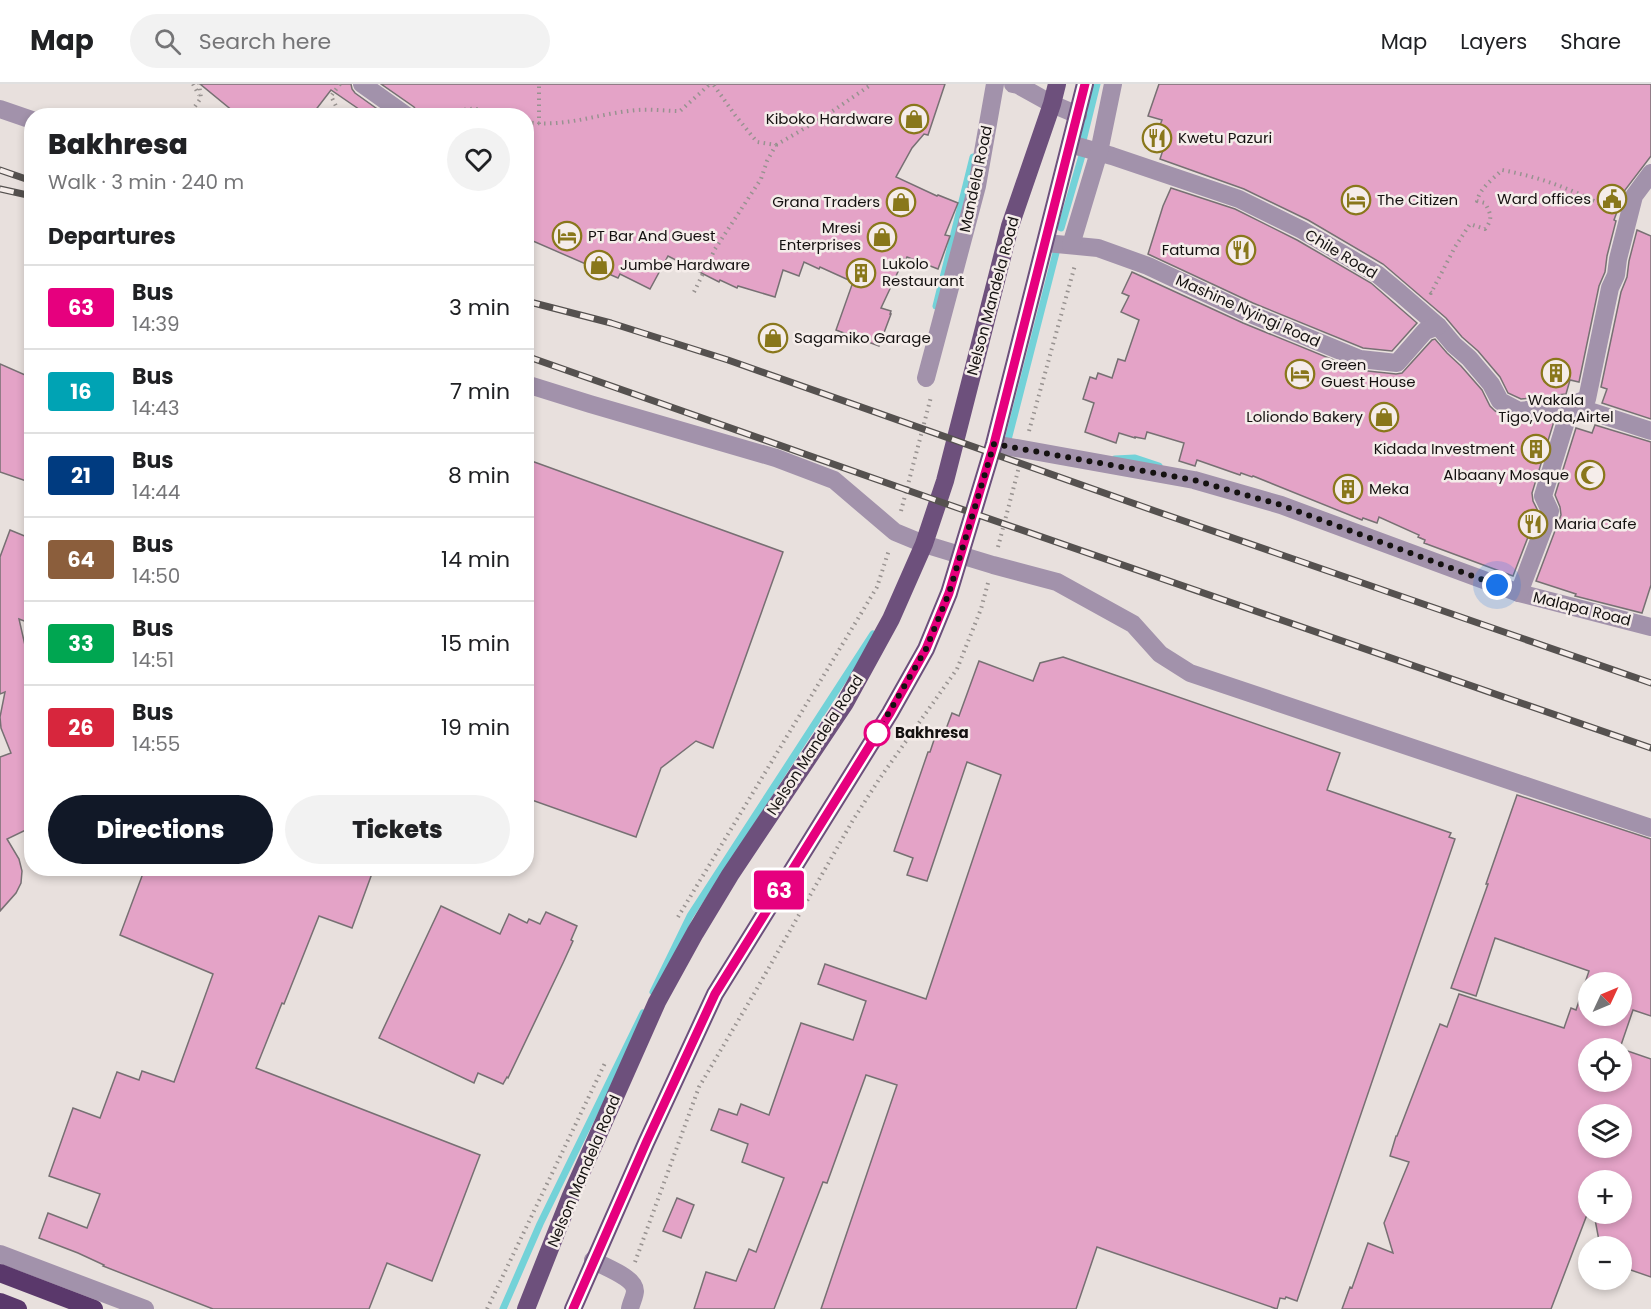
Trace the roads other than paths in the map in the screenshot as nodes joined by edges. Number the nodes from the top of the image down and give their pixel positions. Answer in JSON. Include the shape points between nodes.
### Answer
{"nodes":[{"id":1,"x":362,"y":84,"type":"edge"},
{"id":2,"x":995,"y":84,"type":"edge"},
{"id":3,"x":1013,"y":84,"type":"edge"},
{"id":4,"x":1057,"y":84,"type":"edge"},
{"id":5,"x":1085,"y":84,"type":"edge"},
{"id":6,"x":1113,"y":84,"type":"edge"},
{"id":7,"x":1052,"y":104,"type":"junction"},
{"id":8,"x":396,"y":108,"type":"edge"},
{"id":9,"x":0,"y":109,"type":"edge"},
{"id":10,"x":1078,"y":114,"type":"junction"},
{"id":11,"x":24,"y":117,"type":"edge"},
{"id":12,"x":1070,"y":144,"type":"junction"},
{"id":13,"x":1099,"y":152,"type":"junction"},
{"id":14,"x":1651,"y":173,"type":"edge"},
{"id":15,"x":1046,"y":243,"type":"junction"},
{"id":16,"x":1071,"y":245,"type":"junction"},
{"id":17,"x":1438,"y":326,"type":"junction"},
{"id":18,"x":930,"y":384,"type":"road end"},
{"id":19,"x":534,"y":386,"type":"edge"},
{"id":20,"x":1571,"y":405,"type":"junction"},
{"id":21,"x":1651,"y":431,"type":"edge"},
{"id":22,"x":994,"y":444,"type":"junction"},
{"id":23,"x":924,"y":544,"type":"junction"},
{"id":24,"x":960,"y":555,"type":"junction"},
{"id":25,"x":1519,"y":593,"type":"junction"},
{"id":26,"x":1651,"y":627,"type":"edge"},
{"id":27,"x":1651,"y":828,"type":"edge"},
{"id":28,"x":0,"y":1254,"type":"edge"},
{"id":29,"x":593,"y":1260,"type":"junction"},
{"id":30,"x":0,"y":1273,"type":"edge"},
{"id":31,"x":0,"y":1302,"type":"edge"},
{"id":32,"x":18,"y":1309,"type":"edge"},
{"id":33,"x":94,"y":1309,"type":"edge"},
{"id":34,"x":145,"y":1309,"type":"edge"},
{"id":35,"x":526,"y":1309,"type":"edge"},
{"id":36,"x":573,"y":1309,"type":"edge"},
{"id":37,"x":630,"y":1309,"type":"edge"}],
"edges":[{"from":1,"to":8,"type":"street"},
{"from":2,"to":18,"type":"street","name":"Mandela Road","via":[[977,186]]},
{"from":3,"to":7,"type":"street"},
{"from":4,"to":7,"type":"main road","name":"Nelson Mandela Road"},
{"from":5,"to":10,"type":"main road"},
{"from":6,"to":13,"type":"street"},
{"from":7,"to":10,"type":"street"},
{"from":7,"to":23,"type":"main road","name":"Nelson Mandela Road","via":[[1010,226],[945,481]]},
{"from":9,"to":11,"type":"street"},
{"from":10,"to":12,"type":"main road"},
{"from":12,"to":13,"type":"street","name":"Chile Road"},
{"from":12,"to":15,"type":"main road"},
{"from":13,"to":16,"type":"street"},
{"from":13,"to":17,"type":"street","name":"Chile Road","via":[[1239,199],[1298,227],[1377,274]]},
{"from":14,"to":20,"type":"street","via":[[1634,196],[1587,399]]},
{"from":15,"to":16,"type":"street","name":"Mashine Nyingi Road"},
{"from":15,"to":22,"type":"main road"},
{"from":16,"to":17,"type":"street","name":"Mashine Nyingi Road","via":[[1098,248],[1148,266],[1360,359],[1398,363],[1425,331]]},
{"from":17,"to":20,"type":"street","name":"Chile Road","via":[[1482,373],[1500,401],[1519,411]]},
{"from":19,"to":23,"type":"street","via":[[776,458],[834,480],[895,532]]},
{"from":20,"to":21,"type":"street","name":"Chile Road"},
{"from":20,"to":25,"type":"street","via":[[1543,496],[1550,511]]},
{"from":22,"to":24,"type":"main road"},
{"from":22,"to":25,"type":"street","name":"Malapa Road","via":[[1194,480],[1270,501]]},
{"from":23,"to":24,"type":"street"},
{"from":23,"to":35,"type":"main road","name":"Nelson Mandela Road","via":[[891,619],[845,703],[730,875],[657,1002],[570,1198]]},
{"from":24,"to":27,"type":"street","via":[[1057,582],[1133,624],[1160,654],[1190,673]]},
{"from":24,"to":29,"type":"main road","via":[[926,649],[715,994]]},
{"from":25,"to":26,"type":"street","name":"Malapa Road"},
{"from":28,"to":34,"type":"street"},
{"from":29,"to":36,"type":"main road"},
{"from":29,"to":37,"type":"street","via":[[634,1284],[636,1293]]},
{"from":30,"to":33,"type":"highway"},
{"from":31,"to":32,"type":"highway"}]}
